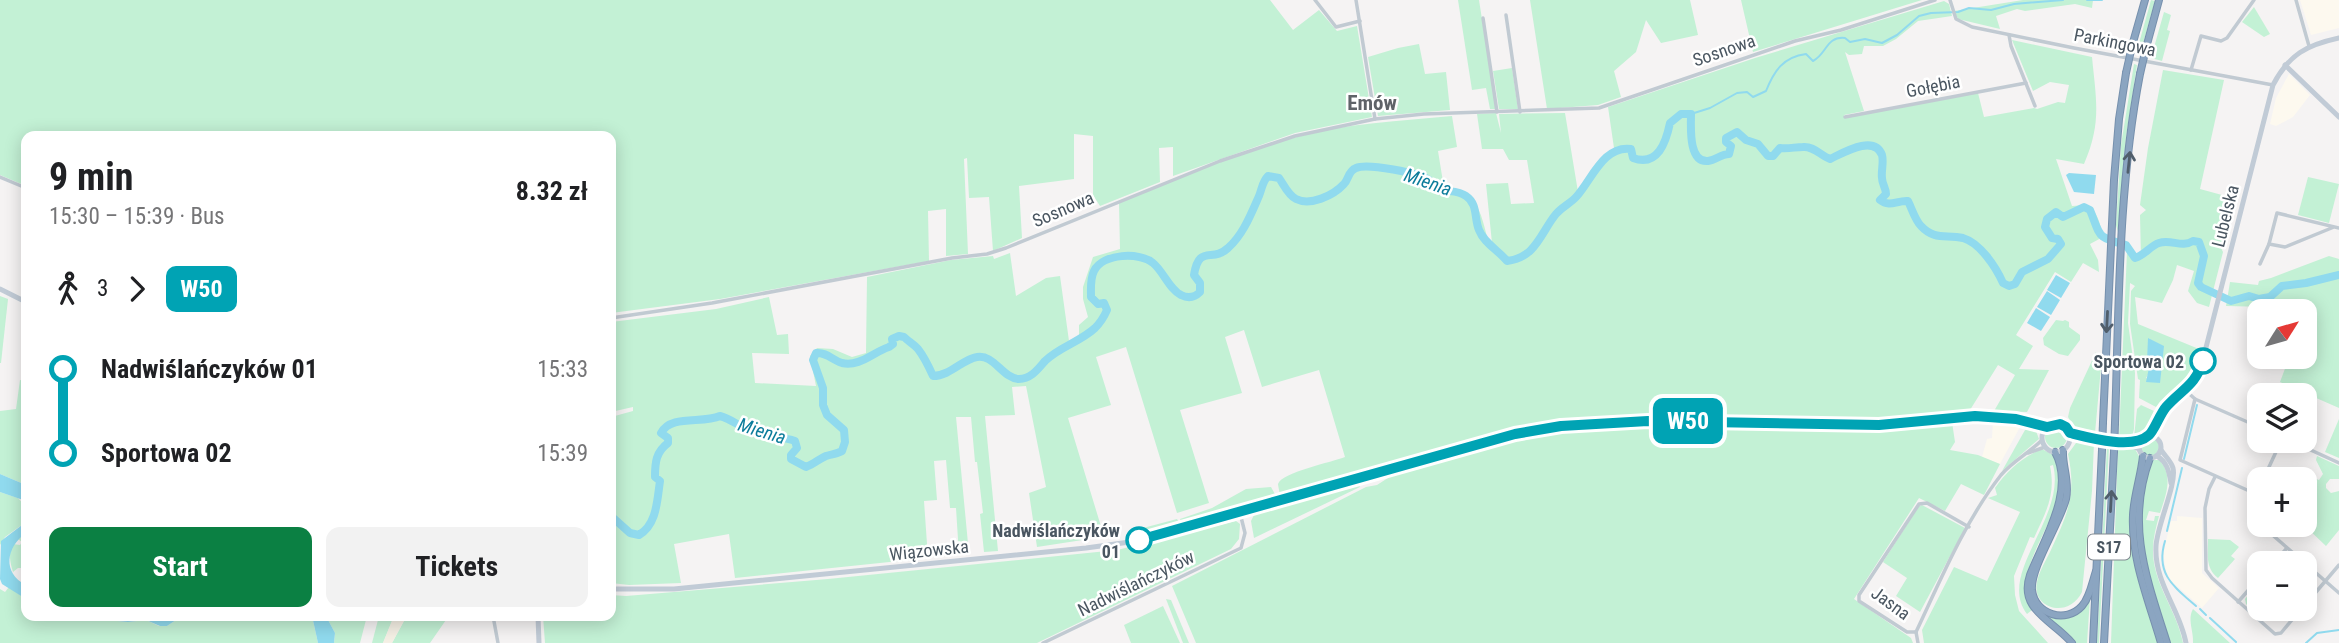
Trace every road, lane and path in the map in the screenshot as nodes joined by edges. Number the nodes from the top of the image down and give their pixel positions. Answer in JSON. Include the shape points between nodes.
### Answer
{"nodes":[{"id":1,"x":1315,"y":0,"type":"edge"},
{"id":2,"x":1356,"y":0,"type":"edge"},
{"id":3,"x":1935,"y":0,"type":"edge"},
{"id":4,"x":1950,"y":0,"type":"edge"},
{"id":5,"x":2144,"y":0,"type":"edge"},
{"id":6,"x":2159,"y":0,"type":"edge"},
{"id":7,"x":2254,"y":0,"type":"edge"},
{"id":8,"x":2296,"y":0,"type":"edge"},
{"id":9,"x":1506,"y":15,"type":"dead end"},
{"id":10,"x":1483,"y":18,"type":"dead end"},
{"id":11,"x":1360,"y":21,"type":"junction"},
{"id":12,"x":2008,"y":35,"type":"junction"},
{"id":13,"x":2339,"y":38,"type":"edge"},
{"id":14,"x":2309,"y":46,"type":"junction"},
{"id":15,"x":2285,"y":65,"type":"junction"},
{"id":16,"x":2191,"y":71,"type":"junction"},
{"id":17,"x":2026,"y":83,"type":"junction"},
{"id":18,"x":2273,"y":85,"type":"junction"},
{"id":19,"x":2035,"y":106,"type":"dead end"},
{"id":20,"x":1520,"y":111,"type":"junction"},
{"id":21,"x":1497,"y":112,"type":"junction"},
{"id":22,"x":1845,"y":117,"type":"dead end"},
{"id":23,"x":2339,"y":117,"type":"edge"},
{"id":24,"x":1375,"y":119,"type":"junction"},
{"id":25,"x":0,"y":177,"type":"edge"},
{"id":26,"x":21,"y":186,"type":"edge"},
{"id":27,"x":2337,"y":227,"type":"edge"},
{"id":28,"x":2269,"y":244,"type":"junction"},
{"id":29,"x":2260,"y":264,"type":"dead end"},
{"id":30,"x":0,"y":289,"type":"edge"},
{"id":31,"x":21,"y":300,"type":"edge"},
{"id":32,"x":616,"y":316,"type":"edge"},
{"id":33,"x":2185,"y":390,"type":"junction"},
{"id":34,"x":2195,"y":399,"type":"junction"},
{"id":35,"x":2247,"y":421,"type":"edge"},
{"id":36,"x":2031,"y":423,"type":"junction"},
{"id":37,"x":2047,"y":427,"type":"junction"},
{"id":38,"x":2070,"y":433,"type":"junction"},
{"id":39,"x":2042,"y":437,"type":"junction"},
{"id":40,"x":2086,"y":437,"type":"junction"},
{"id":41,"x":2153,"y":437,"type":"junction"},
{"id":42,"x":2070,"y":441,"type":"junction"},
{"id":43,"x":2140,"y":441,"type":"junction"},
{"id":44,"x":2123,"y":442,"type":"junction"},
{"id":45,"x":2045,"y":447,"type":"junction"},
{"id":46,"x":2063,"y":450,"type":"junction"},
{"id":47,"x":2054,"y":452,"type":"junction"},
{"id":48,"x":2317,"y":453,"type":"edge"},
{"id":49,"x":2150,"y":454,"type":"junction"},
{"id":50,"x":2020,"y":457,"type":"junction"},
{"id":51,"x":2339,"y":463,"type":"edge"},
{"id":52,"x":2215,"y":477,"type":"junction"},
{"id":53,"x":2247,"y":490,"type":"edge"},
{"id":54,"x":1240,"y":513,"type":"junction"},
{"id":55,"x":1969,"y":527,"type":"junction"},
{"id":56,"x":2275,"y":537,"type":"edge"},
{"id":57,"x":2287,"y":548,"type":"junction"},
{"id":58,"x":2284,"y":551,"type":"edge"},
{"id":59,"x":2339,"y":565,"type":"edge"},
{"id":60,"x":2096,"y":571,"type":"junction"},
{"id":61,"x":2325,"y":580,"type":"junction"},
{"id":62,"x":616,"y":589,"type":"edge"},
{"id":63,"x":2317,"y":590,"type":"edge"},
{"id":64,"x":2247,"y":591,"type":"edge"},
{"id":65,"x":2339,"y":593,"type":"edge"},
{"id":66,"x":2238,"y":601,"type":"junction"},
{"id":67,"x":2247,"y":609,"type":"edge"},
{"id":68,"x":495,"y":621,"type":"edge"},
{"id":69,"x":537,"y":621,"type":"edge"},
{"id":70,"x":2261,"y":621,"type":"edge"},
{"id":71,"x":2290,"y":621,"type":"edge"},
{"id":72,"x":1916,"y":632,"type":"junction"},
{"id":73,"x":498,"y":643,"type":"edge"},
{"id":74,"x":539,"y":643,"type":"edge"},
{"id":75,"x":1043,"y":643,"type":"edge"},
{"id":76,"x":1918,"y":643,"type":"edge"},
{"id":77,"x":2072,"y":643,"type":"edge"},
{"id":78,"x":2093,"y":643,"type":"edge"},
{"id":79,"x":2104,"y":643,"type":"edge"},
{"id":80,"x":2161,"y":643,"type":"edge"},
{"id":81,"x":2167,"y":643,"type":"edge"},
{"id":82,"x":2186,"y":643,"type":"edge"}],
"edges":[{"from":1,"to":11,"type":"street","via":[[1336,27]]},
{"from":2,"to":11,"type":"street"},
{"from":3,"to":20,"type":"street","name":"Sosnowa","via":[[1795,41],[1599,108]]},
{"from":4,"to":12,"type":"street","name":"Parkingowa","via":[[1957,22]]},
{"from":5,"to":60,"type":"highway","number":"S17","one_way":true,"bridge":true,"via":[[2119,119]]},
{"from":79,"to":6,"type":"highway","number":"S17","one_way":true,"bridge":true,"via":[[2123,230],[2134,112]]},
{"from":7,"to":16,"type":"street","via":[[2227,38],[2201,36]]},
{"from":8,"to":14,"type":"street"},
{"from":9,"to":20,"type":"street"},
{"from":10,"to":21,"type":"street"},
{"from":11,"to":24,"type":"street"},
{"from":12,"to":16,"type":"street","name":"Parkingowa"},
{"from":12,"to":17,"type":"street"},
{"from":13,"to":14,"type":"main road","name":"Lubelska"},
{"from":14,"to":15,"type":"main road","name":"Lubelska"},
{"from":15,"to":18,"type":"main road","name":"Lubelska"},
{"from":15,"to":23,"type":"main road"},
{"from":16,"to":18,"type":"street","name":"Parkingowa"},
{"from":17,"to":19,"type":"street"},
{"from":17,"to":22,"type":"street","name":"Gołębia"},
{"from":18,"to":33,"type":"main road","name":"Lubelska","via":[[2200,370]]},
{"from":20,"to":21,"type":"street","name":"Sosnowa"},
{"from":21,"to":24,"type":"street","name":"Sosnowa"},
{"from":24,"to":32,"type":"street","name":"Sosnowa","via":[[1295,136],[1220,161],[987,254]]},
{"from":25,"to":26,"type":"street"},
{"from":27,"to":28,"type":"street","via":[[2285,247]]},
{"from":27,"to":28,"type":"street","via":[[2277,212]]},
{"from":28,"to":29,"type":"street"},
{"from":30,"to":31,"type":"main road"},
{"from":33,"to":34,"type":"street"},
{"from":33,"to":41,"type":"main road","name":"Lubelska","via":[[2167,406]]},
{"from":34,"to":35,"type":"street"},
{"from":34,"to":52,"type":"street","via":[[2180,460]]},
{"from":36,"to":37,"type":"main road","name":"Wiązowska"},
{"from":36,"to":39,"type":"main road"},
{"from":36,"to":54,"type":"main road","name":"Wiązowska","via":[[1969,416],[1879,425],[1648,421],[1550,427]]},
{"from":37,"to":38,"type":"main road","via":[[2060,424]]},
{"from":37,"to":39,"type":"main road"},
{"from":38,"to":40,"type":"main road"},
{"from":38,"to":42,"type":"main road"},
{"from":39,"to":45,"type":"main road"},
{"from":39,"to":50,"type":"street","name":"Jasna"},
{"from":40,"to":42,"type":"main road"},
{"from":40,"to":44,"type":"main road"},
{"from":41,"to":43,"type":"main road"},
{"from":41,"to":49,"type":"main road","via":[[2161,443]]},
{"from":42,"to":46,"type":"main road"},
{"from":43,"to":44,"type":"main road"},
{"from":43,"to":49,"type":"main road"},
{"from":44,"to":49,"type":"main road"},
{"from":45,"to":47,"type":"main road"},
{"from":45,"to":50,"type":"street","name":"Jasna"},
{"from":46,"to":47,"type":"main road"},
{"from":46,"to":60,"type":"highway","via":[[2067,495],[2035,574],[2034,596],[2047,613],[2074,613],[2085,602]]},
{"from":47,"to":77,"type":"highway","via":[[2061,495],[2027,588],[2035,610]]},
{"from":48,"to":51,"type":"street"},
{"from":49,"to":80,"type":"highway","via":[[2134,498],[2134,547]]},
{"from":49,"to":81,"type":"highway","via":[[2140,496],[2139,540]]},
{"from":49,"to":82,"type":"main road","via":[[2171,463],[2174,471],[2157,534],[2156,559]]},
{"from":50,"to":55,"type":"street","name":"Jasna","via":[[2001,476]]},
{"from":52,"to":53,"type":"street"},
{"from":52,"to":66,"type":"street","via":[[2205,508],[2206,570]]},
{"from":54,"to":62,"type":"main road","name":"Wiązowska","via":[[1146,539],[1086,548],[674,589]]},
{"from":54,"to":75,"type":"street","name":"Nadwiślańczyków","via":[[1245,533],[1241,548]]},
{"from":55,"to":72,"type":"street","name":"Jasna"},
{"from":55,"to":72,"type":"street","name":"Jasna","via":[[1927,503],[1919,504],[1859,595],[1860,601],[1907,632]]},
{"from":56,"to":57,"type":"street"},
{"from":57,"to":58,"type":"street"},
{"from":57,"to":61,"type":"street"},
{"from":59,"to":61,"type":"street"},
{"from":60,"to":78,"type":"highway","number":"S17"},
{"from":61,"to":63,"type":"street"},
{"from":61,"to":65,"type":"street"},
{"from":64,"to":66,"type":"street"},
{"from":66,"to":67,"type":"street"},
{"from":68,"to":73,"type":"street"},
{"from":69,"to":74,"type":"main road"},
{"from":70,"to":71,"type":"street","via":[[2278,634]]},
{"from":72,"to":76,"type":"street"}]}
